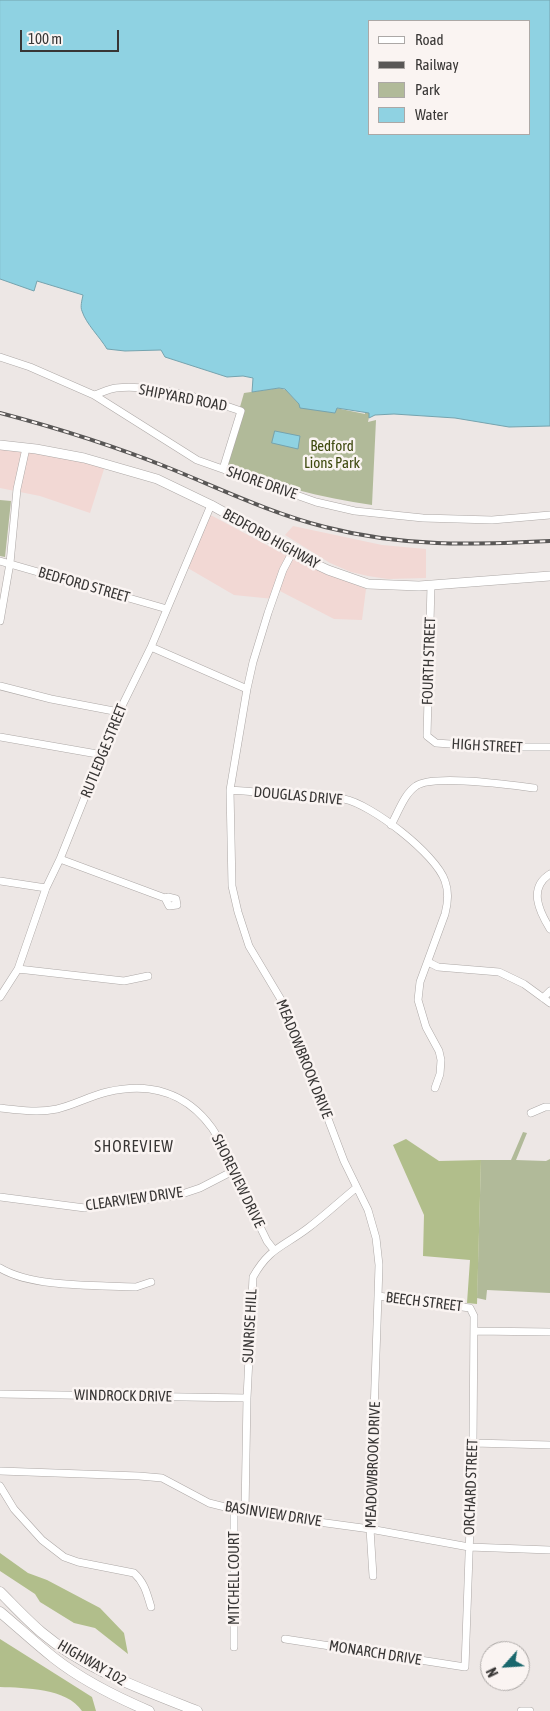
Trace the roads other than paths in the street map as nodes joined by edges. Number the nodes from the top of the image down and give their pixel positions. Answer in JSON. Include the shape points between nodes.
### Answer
{"nodes":[{"id":1,"x":0,"y":356,"type":"edge"},
{"id":2,"x":94,"y":395,"type":"junction"},
{"id":3,"x":0,"y":445,"type":"edge"},
{"id":4,"x":26,"y":448,"type":"junction"},
{"id":5,"x":224,"y":469,"type":"junction"},
{"id":6,"x":211,"y":506,"type":"junction"},
{"id":7,"x":550,"y":515,"type":"edge"},
{"id":8,"x":292,"y":553,"type":"junction"},
{"id":9,"x":0,"y":561,"type":"edge"},
{"id":10,"x":10,"y":563,"type":"junction"},
{"id":11,"x":550,"y":576,"type":"edge"},
{"id":12,"x":431,"y":585,"type":"junction"},
{"id":13,"x":167,"y":609,"type":"junction"},
{"id":14,"x":0,"y":619,"type":"edge"},
{"id":15,"x":151,"y":647,"type":"junction"},
{"id":16,"x":0,"y":686,"type":"edge"},
{"id":17,"x":248,"y":689,"type":"junction"},
{"id":18,"x":119,"y":712,"type":"junction"},
{"id":19,"x":427,"y":736,"type":"joint"},
{"id":20,"x":0,"y":737,"type":"edge"},
{"id":21,"x":550,"y":747,"type":"edge"},
{"id":22,"x":102,"y":755,"type":"junction"},
{"id":23,"x":534,"y":788,"type":"dead end"},
{"id":24,"x":230,"y":790,"type":"junction"},
{"id":25,"x":391,"y":825,"type":"junction"},
{"id":26,"x":60,"y":859,"type":"junction"},
{"id":27,"x":550,"y":874,"type":"edge"},
{"id":28,"x":0,"y":881,"type":"edge"},
{"id":29,"x":46,"y":888,"type":"junction"},
{"id":30,"x":165,"y":898,"type":"dead end"},
{"id":31,"x":550,"y":929,"type":"edge"},
{"id":32,"x":428,"y":962,"type":"junction"},
{"id":33,"x":18,"y":970,"type":"junction"},
{"id":34,"x":148,"y":976,"type":"dead end"},
{"id":35,"x":550,"y":991,"type":"edge"},
{"id":36,"x":0,"y":997,"type":"edge"},
{"id":37,"x":543,"y":998,"type":"junction"},
{"id":38,"x":550,"y":1003,"type":"edge"},
{"id":39,"x":435,"y":1088,"type":"dead end"},
{"id":40,"x":550,"y":1107,"type":"edge"},
{"id":41,"x":0,"y":1108,"type":"edge"},
{"id":42,"x":531,"y":1113,"type":"dead end"},
{"id":43,"x":233,"y":1172,"type":"junction"},
{"id":44,"x":356,"y":1188,"type":"junction"},
{"id":45,"x":0,"y":1198,"type":"edge"},
{"id":46,"x":274,"y":1250,"type":"junction"},
{"id":47,"x":0,"y":1268,"type":"edge"},
{"id":48,"x":150,"y":1282,"type":"dead end"},
{"id":49,"x":378,"y":1296,"type":"junction"},
{"id":50,"x":470,"y":1308,"type":"joint"},
{"id":51,"x":475,"y":1331,"type":"junction"},
{"id":52,"x":550,"y":1332,"type":"edge"},
{"id":53,"x":0,"y":1394,"type":"edge"},
{"id":54,"x":247,"y":1398,"type":"junction"},
{"id":55,"x":473,"y":1443,"type":"junction"},
{"id":56,"x":550,"y":1445,"type":"edge"},
{"id":57,"x":0,"y":1471,"type":"edge"},
{"id":58,"x":0,"y":1486,"type":"edge"},
{"id":59,"x":234,"y":1509,"type":"junction"},
{"id":60,"x":246,"y":1512,"type":"junction"},
{"id":61,"x":370,"y":1529,"type":"junction"},
{"id":62,"x":469,"y":1546,"type":"junction"},
{"id":63,"x":550,"y":1550,"type":"edge"},
{"id":64,"x":373,"y":1576,"type":"dead end"},
{"id":65,"x":0,"y":1592,"type":"edge"},
{"id":66,"x":150,"y":1607,"type":"dead end"},
{"id":67,"x":0,"y":1612,"type":"edge"},
{"id":68,"x":285,"y":1639,"type":"dead end"},
{"id":69,"x":234,"y":1647,"type":"dead end"},
{"id":70,"x":465,"y":1667,"type":"joint"},
{"id":71,"x":149,"y":1711,"type":"edge"},
{"id":72,"x":197,"y":1711,"type":"edge"},
{"id":73,"x":521,"y":1711,"type":"edge"},
{"id":74,"x":530,"y":1711,"type":"edge"}],
"edges":[{"from":1,"to":2,"type":"street","name":"SHORE DRIVE"},
{"from":2,"to":5,"type":"street","name":"SHORE DRIVE","via":[[197,460]]},
{"from":2,"to":5,"type":"street","name":"SHIPYARD ROAD","via":[[114,388],[139,388],[200,398],[241,411]]},
{"from":3,"to":4,"type":"main road","name":"BEDFORD HIGHWAY"},
{"from":4,"to":6,"type":"main road","name":"BEDFORD HIGHWAY","via":[[84,458],[157,479]]},
{"from":4,"to":10,"type":"street","via":[[17,489]]},
{"from":5,"to":7,"type":"street","name":"SHORE DRIVE","via":[[316,502],[354,511],[450,520]]},
{"from":6,"to":8,"type":"main road","name":"BEDFORD HIGHWAY"},
{"from":6,"to":13,"type":"street","name":"RUTLEDGE STREET"},
{"from":8,"to":12,"type":"main road","name":"BEDFORD HIGHWAY","via":[[368,584]]},
{"from":8,"to":17,"type":"street","name":"MEADOWBROOK DRIVE","via":[[268,613]]},
{"from":9,"to":10,"type":"street","name":"BEDFORD STREET"},
{"from":10,"to":13,"type":"street","name":"BEDFORD STREET"},
{"from":10,"to":14,"type":"street"},
{"from":11,"to":12,"type":"main road","name":"BEDFORD HIGHWAY"},
{"from":12,"to":19,"type":"street","name":"FOURTH STREET"},
{"from":13,"to":15,"type":"street","name":"RUTLEDGE STREET"},
{"from":15,"to":17,"type":"street"},
{"from":15,"to":18,"type":"street","name":"RUTLEDGE STREET"},
{"from":16,"to":18,"type":"street"},
{"from":17,"to":24,"type":"street","name":"MEADOWBROOK DRIVE"},
{"from":18,"to":22,"type":"street","name":"RUTLEDGE STREET"},
{"from":19,"to":21,"type":"street","name":"HIGH STREET","via":[[436,743]]},
{"from":20,"to":22,"type":"street"},
{"from":22,"to":26,"type":"street","name":"RUTLEDGE STREET"},
{"from":23,"to":25,"type":"street","via":[[450,780],[424,781],[409,793]]},
{"from":24,"to":25,"type":"street","name":"DOUGLAS DRIVE","via":[[344,799],[359,803]]},
{"from":24,"to":44,"type":"street","name":"MEADOWBROOK DRIVE","via":[[232,886],[243,929],[254,958],[282,1002],[294,1029]]},
{"from":25,"to":32,"type":"street","name":"DOUGLAS DRIVE","via":[[432,860],[446,882],[445,914]]},
{"from":26,"to":29,"type":"street","name":"RUTLEDGE STREET"},
{"from":26,"to":30,"type":"street"},
{"from":27,"to":31,"type":"street","via":[[537,888],[538,904]]},
{"from":28,"to":29,"type":"street"},
{"from":29,"to":33,"type":"street","name":"RUTLEDGE STREET"},
{"from":32,"to":37,"type":"street","via":[[438,966],[499,972]]},
{"from":32,"to":39,"type":"street","name":"DOUGLAS DRIVE","via":[[420,982],[418,1000],[441,1060]]},
{"from":33,"to":34,"type":"street","via":[[124,981]]},
{"from":33,"to":36,"type":"street","name":"RUTLEDGE STREET"},
{"from":35,"to":37,"type":"street"},
{"from":37,"to":38,"type":"street"},
{"from":40,"to":42,"type":"street"},
{"from":41,"to":43,"type":"street","name":"SHOREVIEW DRIVE","via":[[56,1109],[122,1089],[165,1092],[206,1121],[223,1146]]},
{"from":43,"to":45,"type":"street","name":"CLEARVIEW DRIVE","via":[[179,1194],[85,1208]]},
{"from":43,"to":46,"type":"street","name":"SHOREVIEW DRIVE"},
{"from":44,"to":46,"type":"street","name":"SUNRISE HILL","via":[[308,1228]]},
{"from":44,"to":49,"type":"street","name":"MEADOWBROOK DRIVE","via":[[368,1210],[376,1238]]},
{"from":46,"to":54,"type":"street","name":"SUNRISE HILL","via":[[253,1278]]},
{"from":47,"to":48,"type":"street","via":[[20,1277],[41,1281],[136,1287]]},
{"from":49,"to":50,"type":"street","name":"BEECH STREET"},
{"from":49,"to":61,"type":"street","name":"MEADOWBROOK DRIVE"},
{"from":50,"to":51,"type":"street","name":"ORCHARD STREET"},
{"from":51,"to":52,"type":"street"},
{"from":51,"to":55,"type":"street","name":"ORCHARD STREET"},
{"from":53,"to":54,"type":"street","name":"WINDROCK DRIVE"},
{"from":54,"to":60,"type":"street","name":"SUNRISE HILL"},
{"from":55,"to":56,"type":"street"},
{"from":55,"to":62,"type":"street","name":"ORCHARD STREET"},
{"from":57,"to":59,"type":"street","name":"BASINVIEW DRIVE","via":[[162,1478],[202,1500]]},
{"from":58,"to":66,"type":"street","via":[[11,1505],[42,1540],[64,1557],[134,1573],[146,1590]]},
{"from":59,"to":60,"type":"street","name":"BASINVIEW DRIVE"},
{"from":59,"to":69,"type":"street","name":"MITCHELL COURT"},
{"from":60,"to":61,"type":"street","name":"BASINVIEW DRIVE"},
{"from":61,"to":62,"type":"street","name":"BASINVIEW DRIVE"},
{"from":61,"to":64,"type":"street","name":"MEADOWBROOK DRIVE"},
{"from":62,"to":63,"type":"street","name":"BASINVIEW DRIVE"},
{"from":62,"to":70,"type":"street","name":"ORCHARD STREET"},
{"from":65,"to":72,"type":"highway","name":"HIGHWAY 102","via":[[42,1632],[76,1656],[128,1684]]},
{"from":67,"to":71,"type":"highway","name":"HIGHWAY 102","via":[[55,1658],[96,1685]]},
{"from":68,"to":70,"type":"street","name":"MONARCH DRIVE"},
{"from":73,"to":74,"type":"street"}]}
